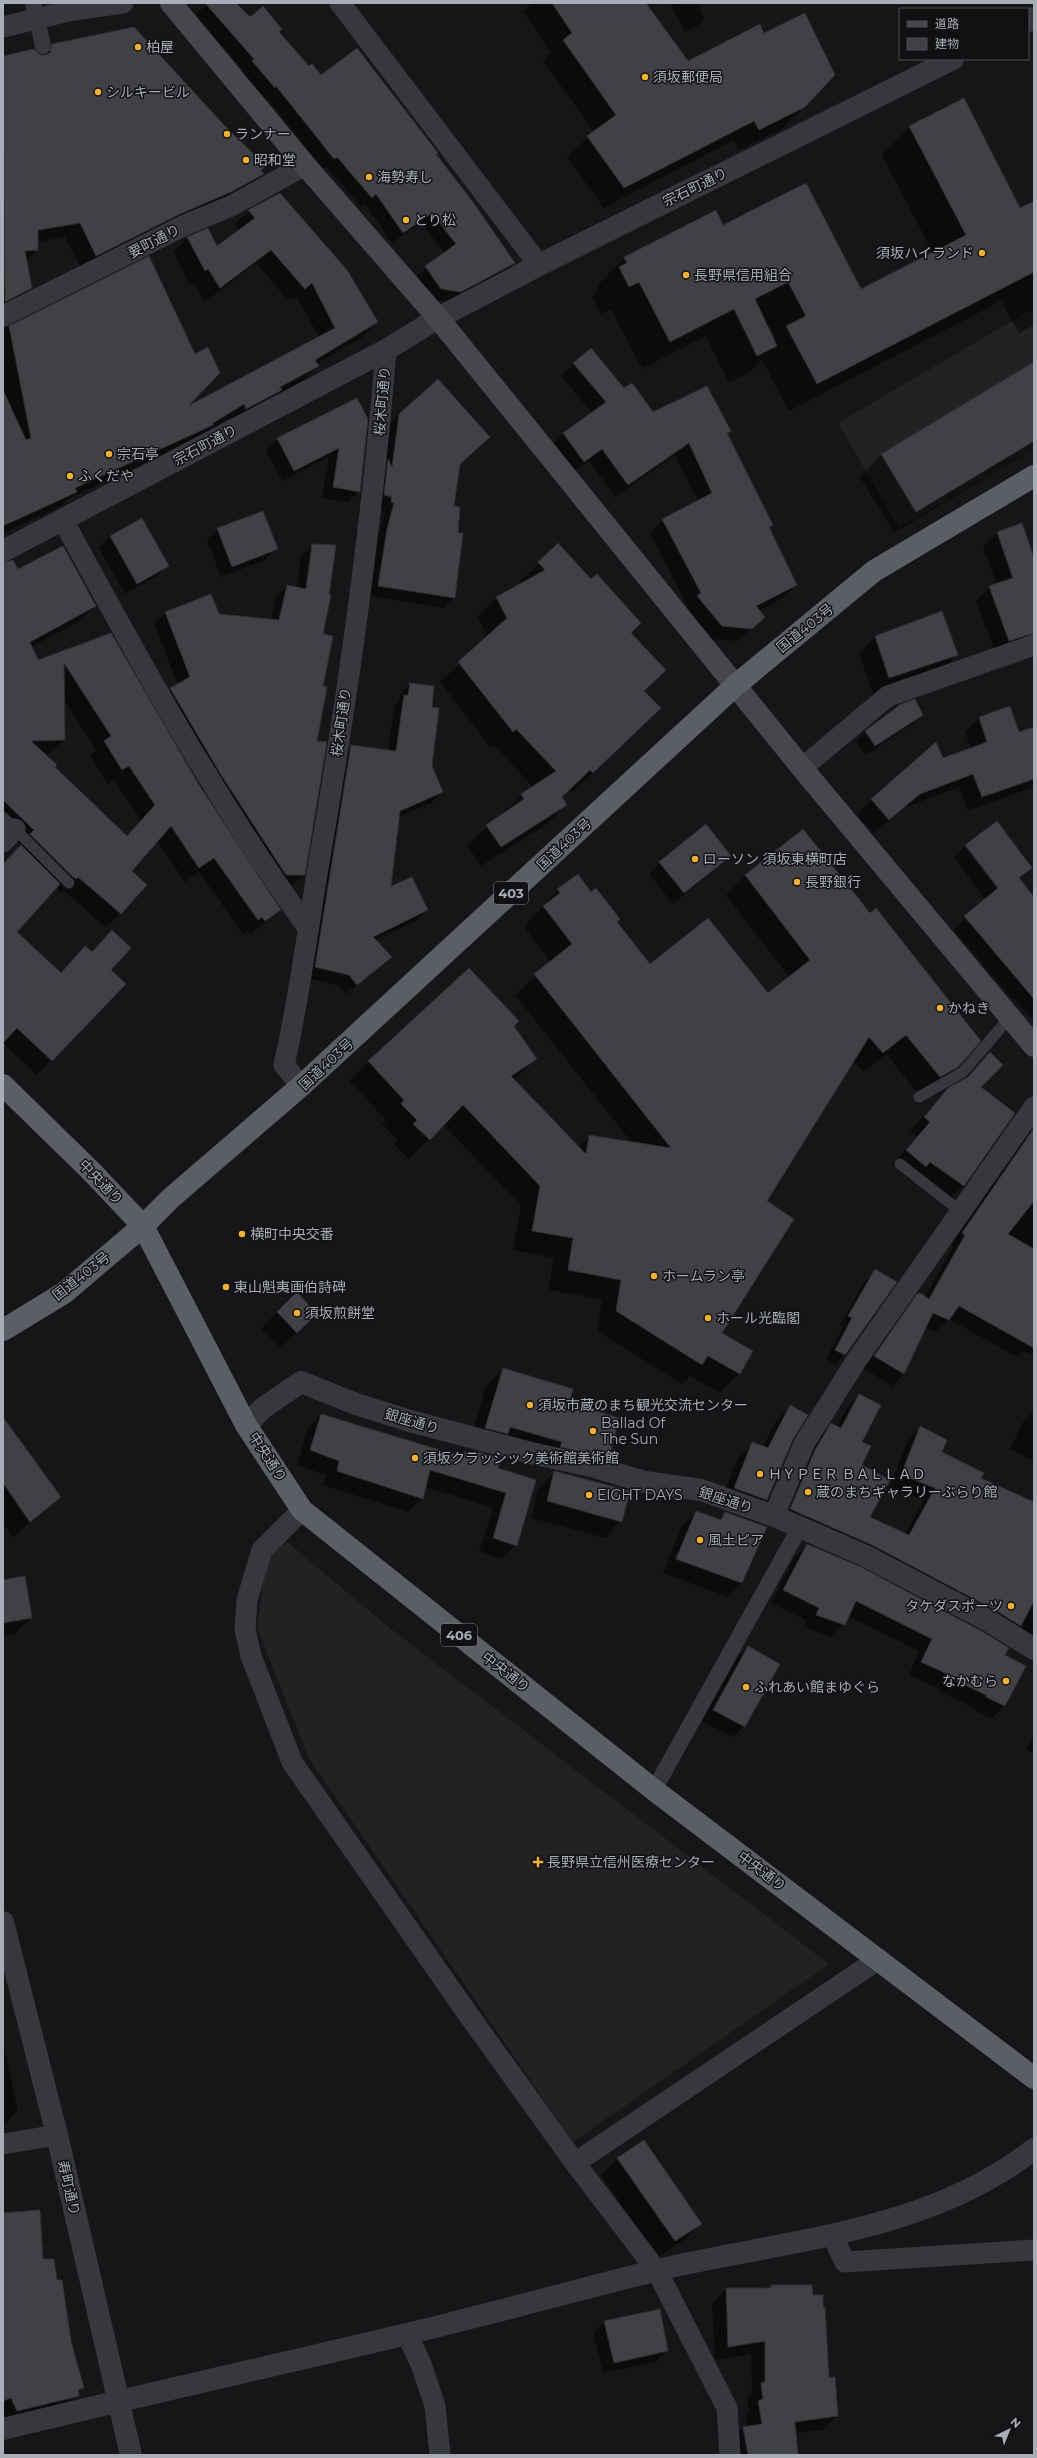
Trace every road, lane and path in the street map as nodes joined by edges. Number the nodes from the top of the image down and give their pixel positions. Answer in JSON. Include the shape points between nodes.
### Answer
{"nodes":[{"id":1,"x":33,"y":3,"type":"edge"},
{"id":2,"x":123,"y":3,"type":"edge"},
{"id":3,"x":171,"y":3,"type":"edge"},
{"id":4,"x":340,"y":3,"type":"edge"},
{"id":5,"x":3,"y":27,"type":"edge"},
{"id":6,"x":43,"y":46,"type":"dead end"},
{"id":7,"x":951,"y":60,"type":"edge"},
{"id":8,"x":305,"y":165,"type":"junction"},
{"id":9,"x":539,"y":265,"type":"junction"},
{"id":10,"x":3,"y":316,"type":"edge"},
{"id":11,"x":438,"y":318,"type":"junction"},
{"id":12,"x":386,"y":350,"type":"junction"},
{"id":13,"x":1034,"y":476,"type":"edge"},
{"id":14,"x":63,"y":520,"type":"junction"},
{"id":15,"x":3,"y":551,"type":"edge"},
{"id":16,"x":1034,"y":645,"type":"edge"},
{"id":17,"x":736,"y":685,"type":"junction"},
{"id":18,"x":802,"y":768,"type":"junction"},
{"id":19,"x":7,"y":829,"type":"edge"},
{"id":20,"x":70,"y":884,"type":"dead end"},
{"id":21,"x":308,"y":928,"type":"junction"},
{"id":22,"x":1010,"y":1017,"type":"junction"},
{"id":23,"x":1034,"y":1046,"type":"edge"},
{"id":24,"x":3,"y":1085,"type":"edge"},
{"id":25,"x":301,"y":1086,"type":"junction"},
{"id":26,"x":918,"y":1097,"type":"dead end"},
{"id":27,"x":1034,"y":1107,"type":"edge"},
{"id":28,"x":900,"y":1164,"type":"dead end"},
{"id":29,"x":960,"y":1211,"type":"junction"},
{"id":30,"x":143,"y":1226,"type":"junction"},
{"id":31,"x":3,"y":1330,"type":"edge"},
{"id":32,"x":246,"y":1425,"type":"junction"},
{"id":33,"x":302,"y":1510,"type":"junction"},
{"id":34,"x":774,"y":1516,"type":"junction"},
{"id":35,"x":800,"y":1527,"type":"junction"},
{"id":36,"x":1032,"y":1643,"type":"edge"},
{"id":37,"x":654,"y":1790,"type":"junction"},
{"id":38,"x":3,"y":1922,"type":"edge"},
{"id":39,"x":879,"y":1959,"type":"junction"},
{"id":40,"x":1034,"y":2078,"type":"edge"},
{"id":41,"x":57,"y":2135,"type":"junction"},
{"id":42,"x":3,"y":2144,"type":"edge"},
{"id":43,"x":1034,"y":2149,"type":"edge"},
{"id":44,"x":575,"y":2163,"type":"junction"},
{"id":45,"x":832,"y":2235,"type":"junction"},
{"id":46,"x":1034,"y":2250,"type":"edge"},
{"id":47,"x":657,"y":2270,"type":"junction"},
{"id":48,"x":407,"y":2334,"type":"junction"},
{"id":49,"x":118,"y":2400,"type":"junction"},
{"id":50,"x":3,"y":2429,"type":"edge"},
{"id":51,"x":131,"y":2455,"type":"edge"},
{"id":52,"x":440,"y":2455,"type":"edge"},
{"id":53,"x":730,"y":2455,"type":"edge"}],
"edges":[{"from":1,"to":6,"type":"street","bridge":true},
{"from":2,"to":5,"type":"street","via":[[68,11]]},
{"from":3,"to":8,"type":"main road"},
{"from":4,"to":9,"type":"street"},
{"from":7,"to":9,"type":"street","name":"宗石町通り"},
{"from":8,"to":10,"type":"street","name":"要町通り","via":[[230,206],[185,225]]},
{"from":8,"to":11,"type":"main road"},
{"from":9,"to":11,"type":"street","name":"宗石町通り"},
{"from":11,"to":12,"type":"street","name":"宗石町通り"},
{"from":11,"to":17,"type":"main road"},
{"from":12,"to":14,"type":"street","name":"宗石町通り"},
{"from":12,"to":21,"type":"street","name":"桜木町通り","via":[[376,466],[331,794]]},
{"from":13,"to":17,"type":"highway","name":"国道403号","number":"403","via":[[874,571]]},
{"from":14,"to":15,"type":"street","name":"宗石町通り"},
{"from":14,"to":21,"type":"street","via":[[180,730],[280,889]]},
{"from":16,"to":18,"type":"street","via":[[888,696]]},
{"from":17,"to":18,"type":"main road"},
{"from":17,"to":25,"type":"highway","name":"国道403号","number":"403"},
{"from":18,"to":22,"type":"main road"},
{"from":19,"to":20,"type":"lane"},
{"from":21,"to":25,"type":"street","name":"桜木町通り","via":[[284,1065]]},
{"from":22,"to":23,"type":"main road"},
{"from":22,"to":26,"type":"lane","via":[[963,1072]]},
{"from":24,"to":30,"type":"highway","name":"中央通り","number":"406"},
{"from":25,"to":30,"type":"highway","name":"国道403号","number":"403","via":[[171,1198]]},
{"from":27,"to":29,"type":"street"},
{"from":28,"to":29,"type":"lane"},
{"from":29,"to":34,"type":"street","via":[[856,1361],[804,1444]]},
{"from":30,"to":31,"type":"highway","name":"国道403号","number":"403","via":[[64,1293]]},
{"from":30,"to":32,"type":"highway","name":"中央通り","number":"406"},
{"from":32,"to":33,"type":"highway","name":"中央通り","number":"406"},
{"from":32,"to":34,"type":"street","name":"銀座通り","via":[[264,1408],[301,1382],[356,1404],[410,1421],[645,1482],[701,1490]]},
{"from":33,"to":37,"type":"highway","name":"中央通り","number":"406"},
{"from":33,"to":44,"type":"street","via":[[262,1550],[247,1600],[245,1629],[251,1656],[292,1762]]},
{"from":34,"to":35,"type":"street","name":"銀座通り"},
{"from":35,"to":36,"type":"street","name":"銀座通り","via":[[866,1556]]},
{"from":35,"to":37,"type":"street"},
{"from":37,"to":39,"type":"highway","name":"中央通り","number":"406"},
{"from":38,"to":41,"type":"street","name":"寿町通り"},
{"from":39,"to":40,"type":"highway","name":"中央通り","number":"406"},
{"from":39,"to":44,"type":"street"},
{"from":41,"to":42,"type":"street"},
{"from":41,"to":49,"type":"street","name":"寿町通り"},
{"from":43,"to":45,"type":"street","via":[[1006,2171],[933,2207]]},
{"from":44,"to":47,"type":"street"},
{"from":45,"to":46,"type":"street","via":[[845,2262]]},
{"from":45,"to":47,"type":"street"},
{"from":47,"to":48,"type":"street"},
{"from":47,"to":53,"type":"street","via":[[727,2408]]},
{"from":48,"to":49,"type":"street"},
{"from":48,"to":52,"type":"street","via":[[421,2364],[435,2406]]},
{"from":49,"to":50,"type":"street"},
{"from":49,"to":51,"type":"street","name":"寿町通り"}]}
